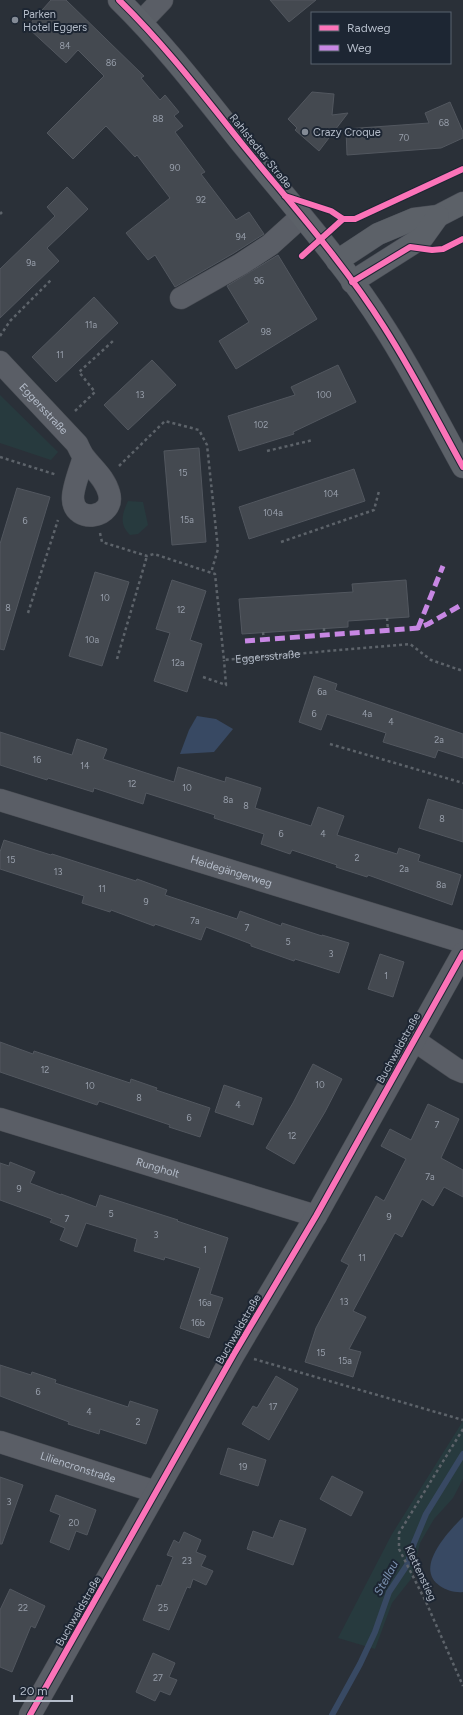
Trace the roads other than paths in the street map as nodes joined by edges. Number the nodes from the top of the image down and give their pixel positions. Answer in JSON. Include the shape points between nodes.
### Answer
{"nodes":[{"id":1,"x":119,"y":0,"type":"edge"},
{"id":2,"x":162,"y":0,"type":"edge"},
{"id":3,"x":142,"y":22,"type":"junction"},
{"id":4,"x":463,"y":203,"type":"edge"},
{"id":5,"x":438,"y":216,"type":"junction"},
{"id":6,"x":301,"y":217,"type":"junction"},
{"id":7,"x":336,"y":261,"type":"junction"},
{"id":8,"x":352,"y":282,"type":"junction"},
{"id":9,"x":181,"y":298,"type":"dead end"},
{"id":10,"x":0,"y":362,"type":"edge"},
{"id":11,"x":460,"y":454,"type":"edge"},
{"id":12,"x":84,"y":457,"type":"junction"},
{"id":13,"x":0,"y":800,"type":"edge"},
{"id":14,"x":463,"y":942,"type":"edge"},
{"id":15,"x":463,"y":953,"type":"edge"},
{"id":16,"x":414,"y":1040,"type":"junction"},
{"id":17,"x":463,"y":1072,"type":"edge"},
{"id":18,"x":0,"y":1119,"type":"edge"},
{"id":19,"x":316,"y":1216,"type":"junction"},
{"id":20,"x":0,"y":1442,"type":"edge"},
{"id":21,"x":156,"y":1492,"type":"junction"},
{"id":22,"x":30,"y":1715,"type":"edge"}],
"edges":[{"from":1,"to":3,"type":"main road","name":"Rahlstedter Straße"},
{"from":2,"to":3,"type":"street"},
{"from":3,"to":6,"type":"main road","name":"Rahlstedter Straße","via":[[174,58]]},
{"from":4,"to":5,"type":"main road"},
{"from":5,"to":7,"type":"main road","via":[[414,219],[378,234]]},
{"from":5,"to":8,"type":"main road","via":[[423,237]]},
{"from":6,"to":7,"type":"main road","name":"Rahlstedter Straße"},
{"from":6,"to":9,"type":"street","via":[[270,245]]},
{"from":7,"to":8,"type":"main road","name":"Rahlstedter Straße"},
{"from":8,"to":11,"type":"main road","name":"Rahlstedter Straße","via":[[384,327]]},
{"from":10,"to":12,"type":"street","name":"Eggersstraße","via":[[77,444]]},
{"from":12,"to":12,"type":"street","name":"Eggersstraße","via":[[73,497],[74,504],[76,509],[84,514],[96,515],[105,510],[109,502],[109,492],[102,478]]},
{"from":13,"to":14,"type":"street","name":"Heidegängerweg"},
{"from":15,"to":16,"type":"street","name":"Buchwaldstraße"},
{"from":16,"to":17,"type":"street"},
{"from":16,"to":19,"type":"street","name":"Buchwaldstraße"},
{"from":18,"to":19,"type":"street","name":"Rungholt"},
{"from":19,"to":21,"type":"street","name":"Buchwaldstraße"},
{"from":20,"to":21,"type":"street","name":"Liliencronstraße"},
{"from":21,"to":22,"type":"street","name":"Buchwaldstraße"}]}
